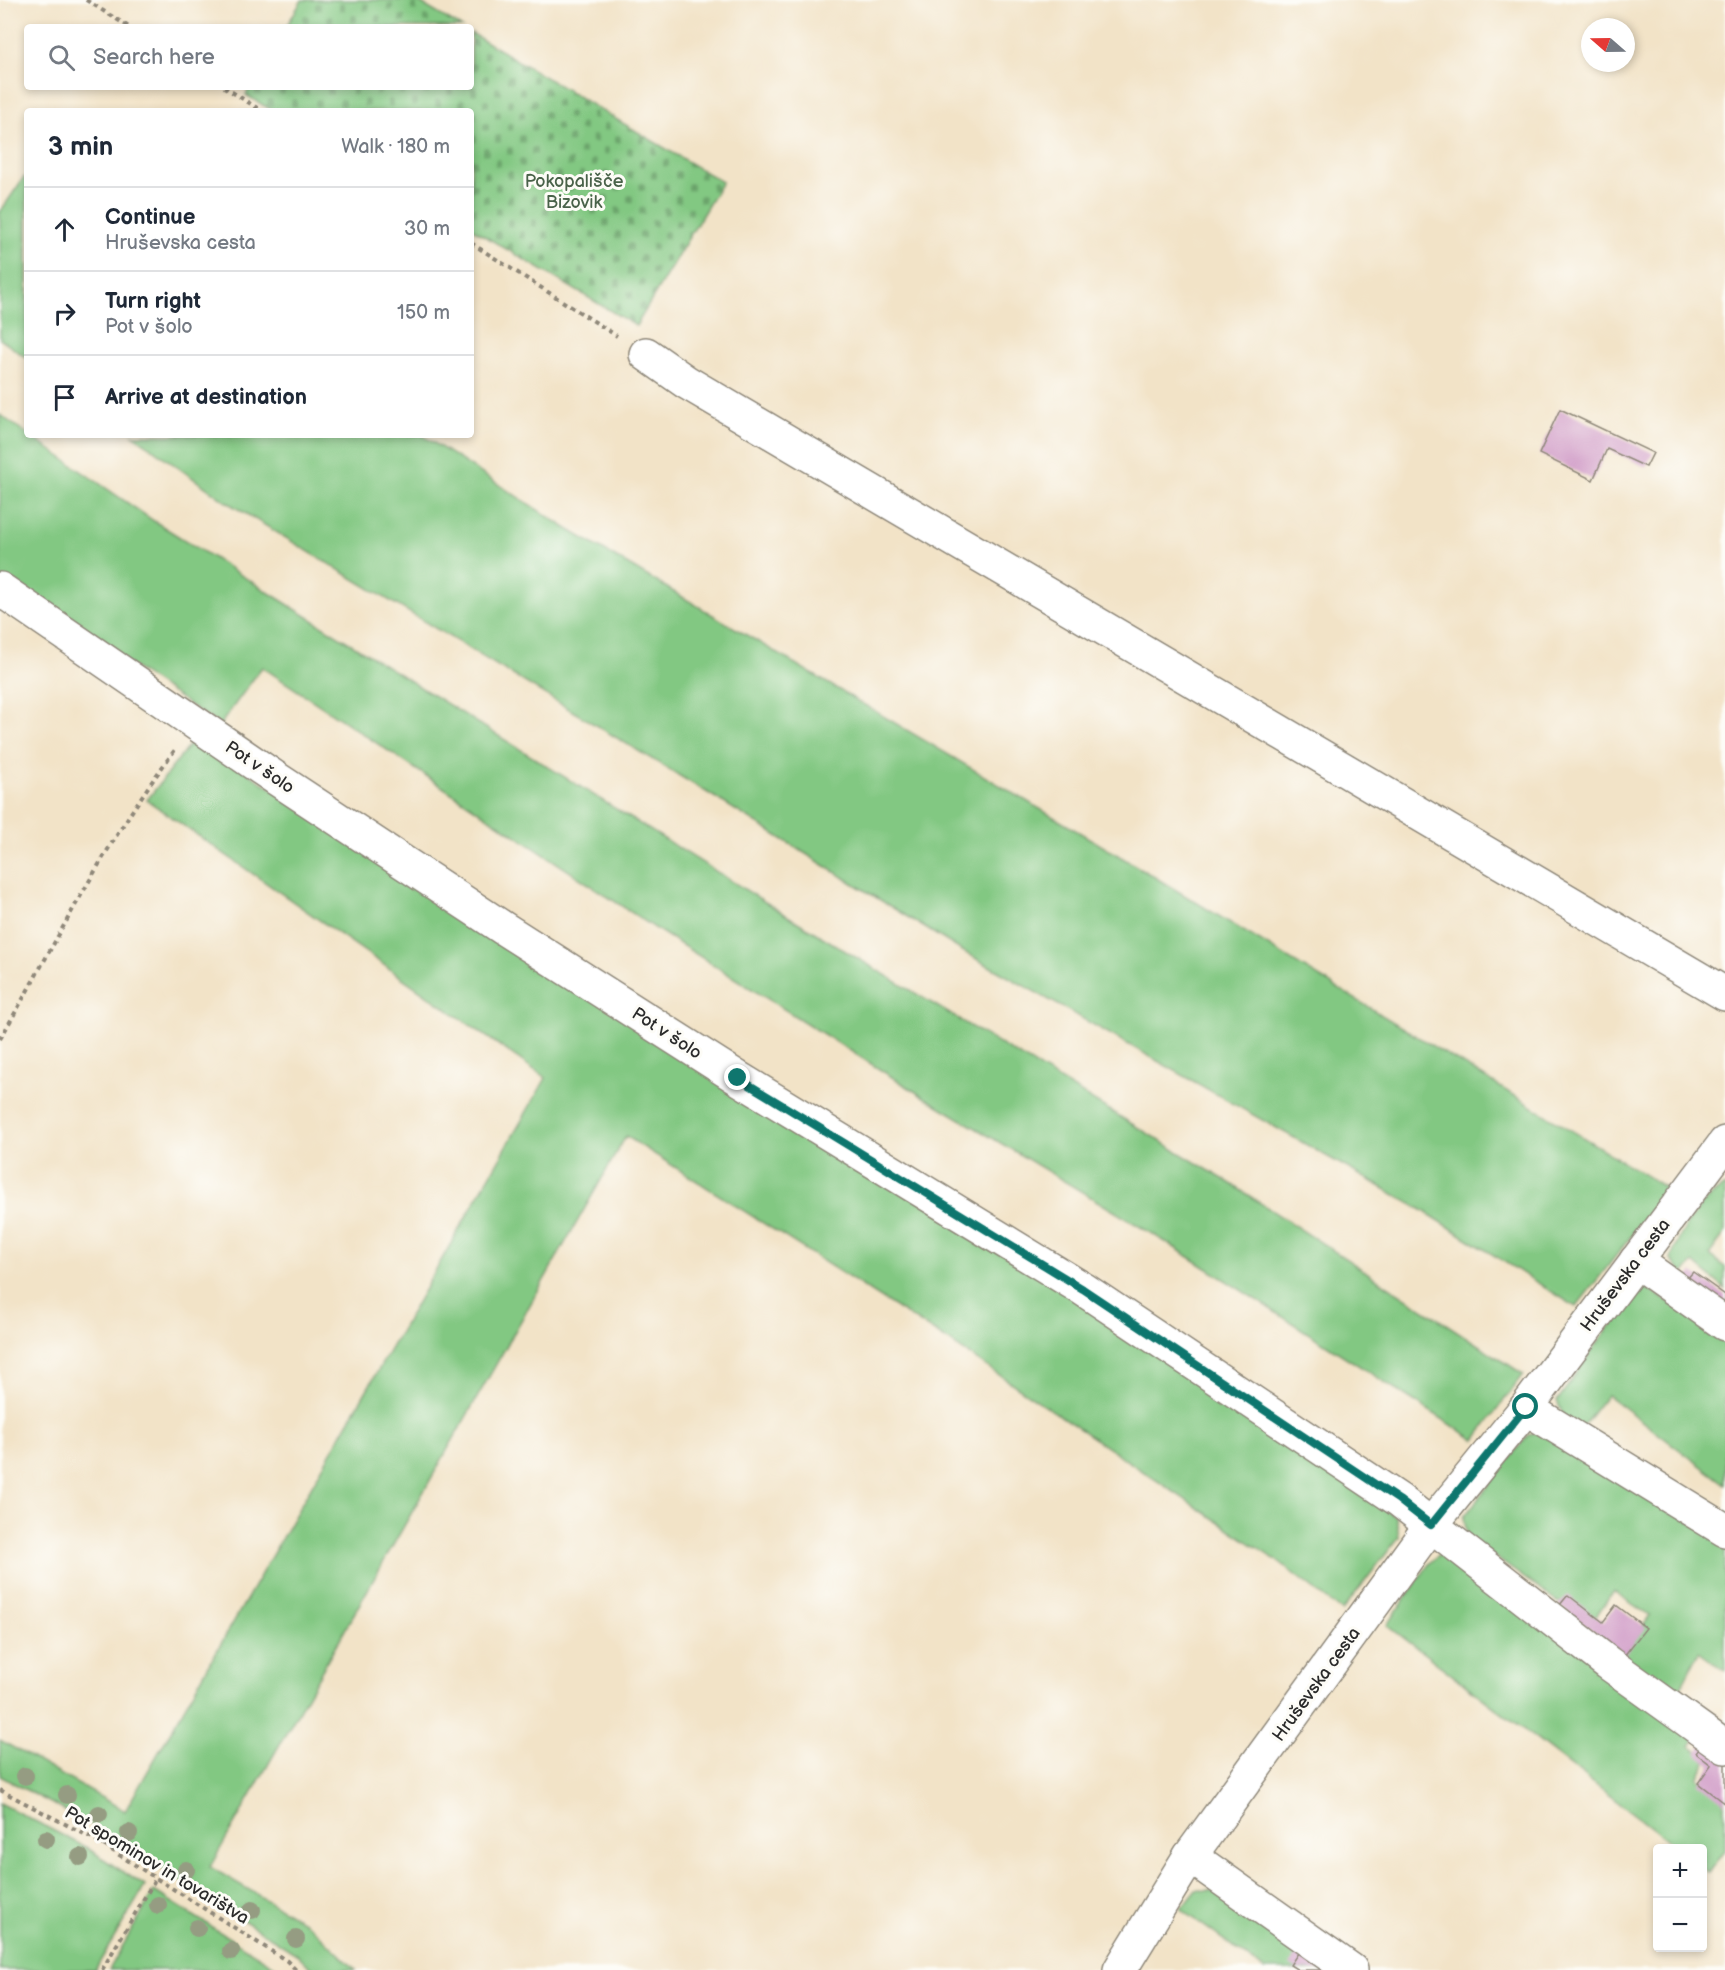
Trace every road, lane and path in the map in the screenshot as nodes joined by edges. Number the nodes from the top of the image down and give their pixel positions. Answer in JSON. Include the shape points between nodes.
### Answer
{"nodes":[{"id":1,"x":86,"y":0,"type":"edge"},
{"id":2,"x":124,"y":24,"type":"edge"},
{"id":3,"x":229,"y":90,"type":"edge"},
{"id":4,"x":257,"y":108,"type":"edge"},
{"id":5,"x":474,"y":245,"type":"edge"},
{"id":6,"x":646,"y":354,"type":"joint"},
{"id":7,"x":0,"y":589,"type":"edge"},
{"id":8,"x":196,"y":724,"type":"junction"},
{"id":9,"x":1725,"y":994,"type":"edge"},
{"id":10,"x":0,"y":1040,"type":"edge"},
{"id":11,"x":1722,"y":1154,"type":"edge"},
{"id":12,"x":1636,"y":1261,"type":"junction"},
{"id":13,"x":1725,"y":1324,"type":"edge"},
{"id":14,"x":1526,"y":1407,"type":"junction"},
{"id":15,"x":1431,"y":1525,"type":"junction"},
{"id":16,"x":1725,"y":1530,"type":"edge"},
{"id":17,"x":1725,"y":1746,"type":"edge"},
{"id":18,"x":0,"y":1790,"type":"edge"},
{"id":19,"x":1190,"y":1856,"type":"junction"},
{"id":20,"x":156,"y":1878,"type":"junction"},
{"id":21,"x":102,"y":1970,"type":"edge"},
{"id":22,"x":296,"y":1970,"type":"edge"},
{"id":23,"x":1120,"y":1970,"type":"edge"},
{"id":24,"x":1352,"y":1970,"type":"edge"}],
"edges":[{"from":1,"to":2,"type":"path"},
{"from":3,"to":4,"type":"path"},
{"from":5,"to":6,"type":"path"},
{"from":6,"to":9,"type":"street","via":[[686,382]]},
{"from":7,"to":8,"type":"street","name":"Pot v šolo"},
{"from":8,"to":10,"type":"path","via":[[155,777],[119,835]]},
{"from":8,"to":15,"type":"street","name":"Pot v šolo","via":[[660,1028],[1083,1289]]},
{"from":11,"to":12,"type":"street","name":"Hruševska cesta"},
{"from":12,"to":13,"type":"street"},
{"from":12,"to":14,"type":"street","name":"Hruševska cesta"},
{"from":14,"to":15,"type":"street","name":"Hruševska cesta"},
{"from":14,"to":16,"type":"street"},
{"from":15,"to":17,"type":"street","name":"Pot v šolo","via":[[1608,1663]]},
{"from":15,"to":19,"type":"street","name":"Hruševska cesta"},
{"from":18,"to":20,"type":"path","name":"Pot spominov in tovarištva","via":[[94,1839]]},
{"from":19,"to":23,"type":"street","name":"Hruševska cesta"},
{"from":19,"to":24,"type":"street"},
{"from":20,"to":21,"type":"path"},
{"from":20,"to":22,"type":"path","name":"Pot spominov in tovarištva"}]}
